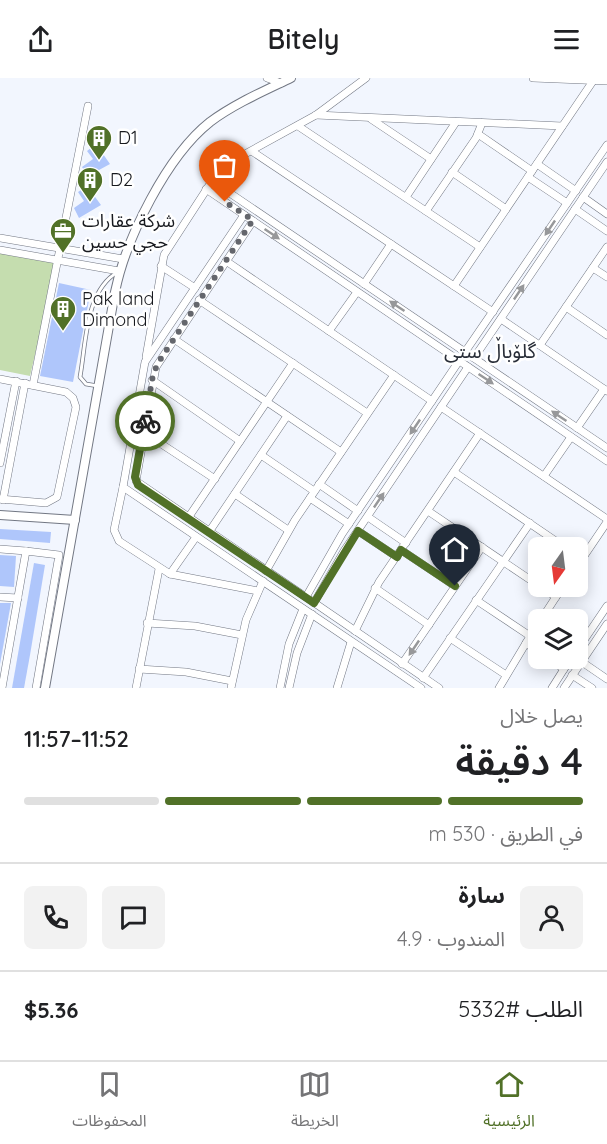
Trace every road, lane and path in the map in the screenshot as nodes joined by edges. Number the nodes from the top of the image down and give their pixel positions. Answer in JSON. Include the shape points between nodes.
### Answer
{"nodes":[{"id":1,"x":267,"y":78,"type":"edge"},
{"id":2,"x":291,"y":78,"type":"edge"},
{"id":3,"x":366,"y":78,"type":"edge"},
{"id":4,"x":533,"y":78,"type":"edge"},
{"id":5,"x":593,"y":81,"type":"junction"},
{"id":6,"x":607,"y":81,"type":"edge"},
{"id":7,"x":281,"y":83,"type":"junction"},
{"id":8,"x":88,"y":106,"type":"dead end"},
{"id":9,"x":316,"y":116,"type":"junction"},
{"id":10,"x":370,"y":118,"type":"junction"},
{"id":11,"x":456,"y":122,"type":"junction"},
{"id":12,"x":482,"y":123,"type":"junction"},
{"id":13,"x":298,"y":126,"type":"junction"},
{"id":14,"x":562,"y":126,"type":"junction"},
{"id":15,"x":478,"y":134,"type":"junction"},
{"id":16,"x":607,"y":145,"type":"edge"},
{"id":17,"x":253,"y":152,"type":"junction"},
{"id":18,"x":431,"y":159,"type":"junction"},
{"id":19,"x":607,"y":162,"type":"edge"},
{"id":20,"x":532,"y":171,"type":"junction"},
{"id":21,"x":452,"y":172,"type":"junction"},
{"id":22,"x":212,"y":181,"type":"junction"},
{"id":23,"x":206,"y":189,"type":"junction"},
{"id":24,"x":576,"y":191,"type":"junction"},
{"id":25,"x":583,"y":197,"type":"junction"},
{"id":26,"x":406,"y":198,"type":"junction"},
{"id":27,"x":567,"y":203,"type":"junction"},
{"id":28,"x":506,"y":209,"type":"junction"},
{"id":29,"x":575,"y":209,"type":"junction"},
{"id":30,"x":426,"y":211,"type":"junction"},
{"id":31,"x":607,"y":214,"type":"edge"},
{"id":32,"x":244,"y":215,"type":"junction"},
{"id":33,"x":253,"y":220,"type":"junction"},
{"id":34,"x":607,"y":231,"type":"edge"},
{"id":35,"x":0,"y":238,"type":"edge"},
{"id":36,"x":391,"y":244,"type":"junction"},
{"id":37,"x":607,"y":247,"type":"edge"},
{"id":38,"x":480,"y":248,"type":"junction"},
{"id":39,"x":59,"y":249,"type":"junction"},
{"id":40,"x":0,"y":250,"type":"edge"},
{"id":41,"x":123,"y":258,"type":"junction"},
{"id":42,"x":57,"y":261,"type":"junction"},
{"id":43,"x":225,"y":261,"type":"junction"},
{"id":44,"x":162,"y":266,"type":"junction"},
{"id":45,"x":593,"y":268,"type":"junction"},
{"id":46,"x":119,"y":271,"type":"junction"},
{"id":47,"x":607,"y":277,"type":"edge"},
{"id":48,"x":364,"y":284,"type":"junction"},
{"id":49,"x":454,"y":286,"type":"junction"},
{"id":50,"x":195,"y":288,"type":"junction"},
{"id":51,"x":357,"y":292,"type":"junction"},
{"id":52,"x":200,"y":300,"type":"junction"},
{"id":53,"x":566,"y":307,"type":"junction"},
{"id":54,"x":493,"y":312,"type":"junction"},
{"id":55,"x":501,"y":319,"type":"junction"},
{"id":56,"x":329,"y":331,"type":"junction"},
{"id":57,"x":607,"y":335,"type":"edge"},
{"id":58,"x":174,"y":339,"type":"junction"},
{"id":59,"x":540,"y":345,"type":"junction"},
{"id":60,"x":465,"y":352,"type":"junction"},
{"id":61,"x":474,"y":358,"type":"junction"},
{"id":62,"x":459,"y":361,"type":"junction"},
{"id":63,"x":146,"y":362,"type":"junction"},
{"id":64,"x":293,"y":363,"type":"junction"},
{"id":65,"x":468,"y":367,"type":"junction"},
{"id":66,"x":394,"y":375,"type":"junction"},
{"id":67,"x":0,"y":378,"type":"edge"},
{"id":68,"x":152,"y":380,"type":"junction"},
{"id":69,"x":16,"y":381,"type":"junction"},
{"id":70,"x":29,"y":384,"type":"junction"},
{"id":71,"x":100,"y":386,"type":"junction"},
{"id":72,"x":605,"y":390,"type":"edge"},
{"id":73,"x":432,"y":401,"type":"junction"},
{"id":74,"x":267,"y":402,"type":"junction"},
{"id":75,"x":441,"y":407,"type":"junction"},
{"id":76,"x":368,"y":413,"type":"junction"},
{"id":77,"x":287,"y":416,"type":"junction"},
{"id":78,"x":577,"y":428,"type":"junction"},
{"id":79,"x":143,"y":432,"type":"junction"},
{"id":80,"x":480,"y":433,"type":"junction"},
{"id":81,"x":571,"y":437,"type":"junction"},
{"id":82,"x":240,"y":441,"type":"junction"},
{"id":83,"x":607,"y":448,"type":"edge"},
{"id":84,"x":341,"y":452,"type":"junction"},
{"id":85,"x":261,"y":455,"type":"junction"},
{"id":86,"x":607,"y":461,"type":"edge"},
{"id":87,"x":0,"y":464,"type":"edge"},
{"id":88,"x":454,"y":472,"type":"junction"},
{"id":89,"x":544,"y":476,"type":"junction"},
{"id":90,"x":215,"y":479,"type":"junction"},
{"id":91,"x":319,"y":484,"type":"junction"},
{"id":92,"x":123,"y":487,"type":"junction"},
{"id":93,"x":235,"y":494,"type":"junction"},
{"id":94,"x":312,"y":495,"type":"junction"},
{"id":95,"x":2,"y":499,"type":"edge"},
{"id":96,"x":358,"y":511,"type":"junction"},
{"id":97,"x":428,"y":511,"type":"junction"},
{"id":98,"x":0,"y":515,"type":"edge"},
{"id":99,"x":368,"y":517,"type":"junction"},
{"id":100,"x":188,"y":518,"type":"junction"},
{"id":101,"x":75,"y":520,"type":"junction"},
{"id":102,"x":607,"y":520,"type":"edge"},
{"id":103,"x":530,"y":523,"type":"junction"},
{"id":104,"x":349,"y":524,"type":"junction"},
{"id":105,"x":288,"y":530,"type":"junction"},
{"id":106,"x":358,"y":531,"type":"junction"},
{"id":107,"x":209,"y":532,"type":"junction"},
{"id":108,"x":196,"y":537,"type":"junction"},
{"id":109,"x":550,"y":537,"type":"edge"},
{"id":110,"x":482,"y":547,"type":"junction"},
{"id":111,"x":588,"y":547,"type":"edge"},
{"id":112,"x":0,"y":549,"type":"edge"},
{"id":113,"x":401,"y":550,"type":"junction"},
{"id":114,"x":26,"y":551,"type":"junction"},
{"id":115,"x":502,"y":561,"type":"junction"},
{"id":116,"x":159,"y":569,"type":"junction"},
{"id":117,"x":266,"y":571,"type":"junction"},
{"id":118,"x":170,"y":574,"type":"junction"},
{"id":119,"x":528,"y":579,"type":"edge"},
{"id":120,"x":263,"y":581,"type":"junction"},
{"id":121,"x":455,"y":586,"type":"junction"},
{"id":122,"x":375,"y":588,"type":"junction"},
{"id":123,"x":258,"y":591,"type":"junction"},
{"id":124,"x":0,"y":597,"type":"edge"},
{"id":125,"x":306,"y":597,"type":"junction"},
{"id":126,"x":556,"y":597,"type":"edge"},
{"id":127,"x":18,"y":598,"type":"junction"},
{"id":128,"x":476,"y":600,"type":"junction"},
{"id":129,"x":314,"y":603,"type":"junction"},
{"id":130,"x":607,"y":606,"type":"edge"},
{"id":131,"x":303,"y":609,"type":"junction"},
{"id":132,"x":549,"y":609,"type":"edge"},
{"id":133,"x":312,"y":615,"type":"junction"},
{"id":134,"x":147,"y":623,"type":"junction"},
{"id":135,"x":607,"y":624,"type":"edge"},
{"id":136,"x":429,"y":625,"type":"junction"},
{"id":137,"x":528,"y":627,"type":"edge"},
{"id":138,"x":355,"y":631,"type":"junction"},
{"id":139,"x":588,"y":634,"type":"edge"},
{"id":140,"x":242,"y":635,"type":"junction"},
{"id":141,"x":450,"y":638,"type":"junction"},
{"id":142,"x":351,"y":642,"type":"junction"},
{"id":143,"x":528,"y":642,"type":"edge"},
{"id":144,"x":588,"y":653,"type":"edge"},
{"id":145,"x":402,"y":664,"type":"junction"},
{"id":146,"x":588,"y":666,"type":"edge"},
{"id":147,"x":139,"y":669,"type":"junction"},
{"id":148,"x":564,"y":669,"type":"edge"},
{"id":149,"x":577,"y":669,"type":"edge"},
{"id":150,"x":506,"y":675,"type":"junction"},
{"id":151,"x":572,"y":675,"type":"junction"},
{"id":152,"x":423,"y":678,"type":"junction"},
{"id":153,"x":607,"y":679,"type":"edge"},
{"id":154,"x":232,"y":685,"type":"edge"},
{"id":155,"x":2,"y":688,"type":"edge"},
{"id":156,"x":36,"y":688,"type":"edge"},
{"id":157,"x":45,"y":688,"type":"edge"},
{"id":158,"x":136,"y":688,"type":"edge"},
{"id":159,"x":280,"y":688,"type":"edge"},
{"id":160,"x":289,"y":688,"type":"edge"},
{"id":161,"x":338,"y":688,"type":"edge"},
{"id":162,"x":421,"y":688,"type":"edge"},
{"id":163,"x":439,"y":688,"type":"edge"},
{"id":164,"x":499,"y":688,"type":"edge"},
{"id":165,"x":552,"y":688,"type":"edge"},
{"id":166,"x":564,"y":688,"type":"edge"},
{"id":167,"x":592,"y":688,"type":"edge"}],
"edges":[{"from":1,"to":7,"type":"street"},
{"from":2,"to":7,"type":"street"},
{"from":3,"to":9,"type":"street"},
{"from":4,"to":5,"type":"street"},
{"from":5,"to":6,"type":"street"},
{"from":5,"to":14,"type":"street"},
{"from":7,"to":41,"type":"street","via":[[222,114],[185,147],[142,217]]},
{"from":8,"to":39,"type":"street"},
{"from":9,"to":10,"type":"street"},
{"from":9,"to":13,"type":"street"},
{"from":10,"to":11,"type":"street"},
{"from":10,"to":18,"type":"street"},
{"from":11,"to":12,"type":"street"},
{"from":11,"to":18,"type":"street"},
{"from":12,"to":14,"type":"street"},
{"from":12,"to":15,"type":"street"},
{"from":13,"to":17,"type":"street"},
{"from":13,"to":26,"type":"street"},
{"from":14,"to":20,"type":"street"},
{"from":15,"to":20,"type":"street"},
{"from":15,"to":21,"type":"street"},
{"from":16,"to":24,"type":"street"},
{"from":17,"to":22,"type":"street","via":[[216,169]]},
{"from":17,"to":36,"type":"street"},
{"from":18,"to":26,"type":"street"},
{"from":19,"to":25,"type":"street"},
{"from":20,"to":24,"type":"street"},
{"from":20,"to":27,"type":"street"},
{"from":20,"to":28,"type":"street"},
{"from":21,"to":28,"type":"street"},
{"from":21,"to":30,"type":"street"},
{"from":22,"to":23,"type":"street"},
{"from":22,"to":48,"type":"street"},
{"from":23,"to":32,"type":"street"},
{"from":23,"to":44,"type":"street","via":[[168,244]]},
{"from":24,"to":27,"type":"street"},
{"from":25,"to":29,"type":"street"},
{"from":25,"to":31,"type":"street"},
{"from":26,"to":30,"type":"street"},
{"from":27,"to":54,"type":"street","one_way":true},
{"from":28,"to":38,"type":"street"},
{"from":29,"to":34,"type":"street"},
{"from":55,"to":29,"type":"street","one_way":true},
{"from":30,"to":38,"type":"street"},
{"from":32,"to":33,"type":"street"},
{"from":32,"to":50,"type":"street"},
{"from":33,"to":43,"type":"street"},
{"from":33,"to":51,"type":"street","one_way":true},
{"from":35,"to":39,"type":"street"},
{"from":36,"to":48,"type":"street"},
{"from":36,"to":49,"type":"street"},
{"from":37,"to":45,"type":"street"},
{"from":38,"to":49,"type":"street"},
{"from":39,"to":41,"type":"street"},
{"from":39,"to":42,"type":"street"},
{"from":40,"to":42,"type":"street"},
{"from":41,"to":46,"type":"street"},
{"from":42,"to":46,"type":"street"},
{"from":42,"to":70,"type":"street"},
{"from":43,"to":52,"type":"street"},
{"from":43,"to":56,"type":"street"},
{"from":44,"to":50,"type":"street"},
{"from":44,"to":63,"type":"street"},
{"from":45,"to":47,"type":"street"},
{"from":45,"to":53,"type":"street"},
{"from":46,"to":71,"type":"street"},
{"from":46,"to":71,"type":"lane","via":[[105,282],[95,300],[80,377],[86,384]]},
{"from":60,"to":48,"type":"street","one_way":true},
{"from":49,"to":54,"type":"street"},
{"from":50,"to":63,"type":"street"},
{"from":51,"to":56,"type":"street"},
{"from":51,"to":62,"type":"street"},
{"from":52,"to":58,"type":"street"},
{"from":52,"to":64,"type":"street"},
{"from":53,"to":57,"type":"street"},
{"from":53,"to":59,"type":"street"},
{"from":54,"to":60,"type":"street"},
{"from":55,"to":59,"type":"street"},
{"from":55,"to":61,"type":"street"},
{"from":56,"to":66,"type":"street"},
{"from":58,"to":68,"type":"street"},
{"from":58,"to":74,"type":"street"},
{"from":59,"to":72,"type":"street"},
{"from":60,"to":61,"type":"street"},
{"from":78,"to":61,"type":"street","one_way":true},
{"from":62,"to":65,"type":"street"},
{"from":62,"to":73,"type":"street"},
{"from":63,"to":92,"type":"street"},
{"from":64,"to":74,"type":"street"},
{"from":64,"to":76,"type":"street"},
{"from":65,"to":75,"type":"street"},
{"from":65,"to":81,"type":"street","one_way":true},
{"from":66,"to":73,"type":"street"},
{"from":66,"to":76,"type":"street"},
{"from":67,"to":69,"type":"street"},
{"from":68,"to":79,"type":"street"},
{"from":68,"to":82,"type":"street"},
{"from":69,"to":70,"type":"street"},
{"from":69,"to":87,"type":"street"},
{"from":70,"to":95,"type":"street"},
{"from":70,"to":95,"type":"street","via":[[66,392],[75,402],[60,489],[57,497],[46,503]]},
{"from":71,"to":101,"type":"street"},
{"from":72,"to":78,"type":"street"},
{"from":73,"to":96,"type":"street","one_way":true},
{"from":74,"to":77,"type":"street"},
{"from":74,"to":82,"type":"street"},
{"from":75,"to":80,"type":"street"},
{"from":99,"to":75,"type":"street","one_way":true},
{"from":76,"to":84,"type":"street"},
{"from":77,"to":84,"type":"street"},
{"from":77,"to":85,"type":"street"},
{"from":78,"to":83,"type":"street"},
{"from":79,"to":90,"type":"street"},
{"from":79,"to":100,"type":"street","via":[[136,481]]},
{"from":80,"to":88,"type":"street"},
{"from":80,"to":89,"type":"street"},
{"from":81,"to":86,"type":"street"},
{"from":81,"to":89,"type":"street"},
{"from":82,"to":90,"type":"street"},
{"from":84,"to":91,"type":"street"},
{"from":85,"to":93,"type":"street"},
{"from":85,"to":94,"type":"street"},
{"from":88,"to":97,"type":"street"},
{"from":88,"to":103,"type":"street"},
{"from":89,"to":102,"type":"street"},
{"from":90,"to":100,"type":"street"},
{"from":91,"to":94,"type":"street"},
{"from":91,"to":96,"type":"street"},
{"from":92,"to":108,"type":"street"},
{"from":92,"to":116,"type":"street","via":[[115,538]]},
{"from":93,"to":105,"type":"street"},
{"from":93,"to":107,"type":"street"},
{"from":94,"to":104,"type":"street"},
{"from":94,"to":105,"type":"street"},
{"from":96,"to":104,"type":"street"},
{"from":97,"to":110,"type":"street"},
{"from":97,"to":113,"type":"street"},
{"from":98,"to":101,"type":"street"},
{"from":99,"to":106,"type":"street"},
{"from":99,"to":113,"type":"street"},
{"from":100,"to":107,"type":"street"},
{"from":101,"to":157,"type":"street"},
{"from":102,"to":111,"type":"street"},
{"from":103,"to":109,"type":"street"},
{"from":103,"to":115,"type":"street"},
{"from":104,"to":125,"type":"street"},
{"from":105,"to":117,"type":"street"},
{"from":106,"to":113,"type":"street"},
{"from":106,"to":129,"type":"street"},
{"from":107,"to":117,"type":"street"},
{"from":108,"to":118,"type":"street"},
{"from":108,"to":120,"type":"street"},
{"from":110,"to":115,"type":"street"},
{"from":110,"to":121,"type":"street"},
{"from":112,"to":114,"type":"street"},
{"from":113,"to":121,"type":"street"},
{"from":113,"to":122,"type":"street"},
{"from":114,"to":127,"type":"street"},
{"from":114,"to":156,"type":"street","via":[[59,555]]},
{"from":115,"to":119,"type":"street"},
{"from":115,"to":128,"type":"street"},
{"from":116,"to":118,"type":"street"},
{"from":116,"to":134,"type":"street"},
{"from":117,"to":125,"type":"street"},
{"from":118,"to":123,"type":"street"},
{"from":120,"to":123,"type":"street"},
{"from":120,"to":131,"type":"street"},
{"from":121,"to":136,"type":"street"},
{"from":122,"to":136,"type":"street"},
{"from":122,"to":138,"type":"street"},
{"from":123,"to":140,"type":"street"},
{"from":124,"to":127,"type":"street"},
{"from":125,"to":129,"type":"street"},
{"from":126,"to":132,"type":"street"},
{"from":127,"to":155,"type":"street"},
{"from":128,"to":137,"type":"street"},
{"from":128,"to":141,"type":"street"},
{"from":129,"to":138,"type":"street"},
{"from":130,"to":139,"type":"street"},
{"from":131,"to":133,"type":"street"},
{"from":131,"to":159,"type":"street","via":[[289,644]]},
{"from":133,"to":142,"type":"street"},
{"from":133,"to":160,"type":"street"},
{"from":134,"to":140,"type":"street","via":[[195,626]]},
{"from":134,"to":147,"type":"street"},
{"from":135,"to":144,"type":"street"},
{"from":136,"to":145,"type":"street","one_way":true},
{"from":138,"to":145,"type":"street"},
{"from":140,"to":154,"type":"street"},
{"from":141,"to":150,"type":"street"},
{"from":141,"to":152,"type":"street"},
{"from":142,"to":161,"type":"street"},
{"from":142,"to":162,"type":"street"},
{"from":143,"to":150,"type":"street"},
{"from":145,"to":152,"type":"street"},
{"from":146,"to":153,"type":"street"},
{"from":147,"to":154,"type":"street","via":[[178,671]]},
{"from":147,"to":158,"type":"street"},
{"from":148,"to":165,"type":"street"},
{"from":149,"to":151,"type":"street"},
{"from":150,"to":164,"type":"street"},
{"from":151,"to":166,"type":"street"},
{"from":151,"to":167,"type":"street"},
{"from":152,"to":163,"type":"street"}]}
